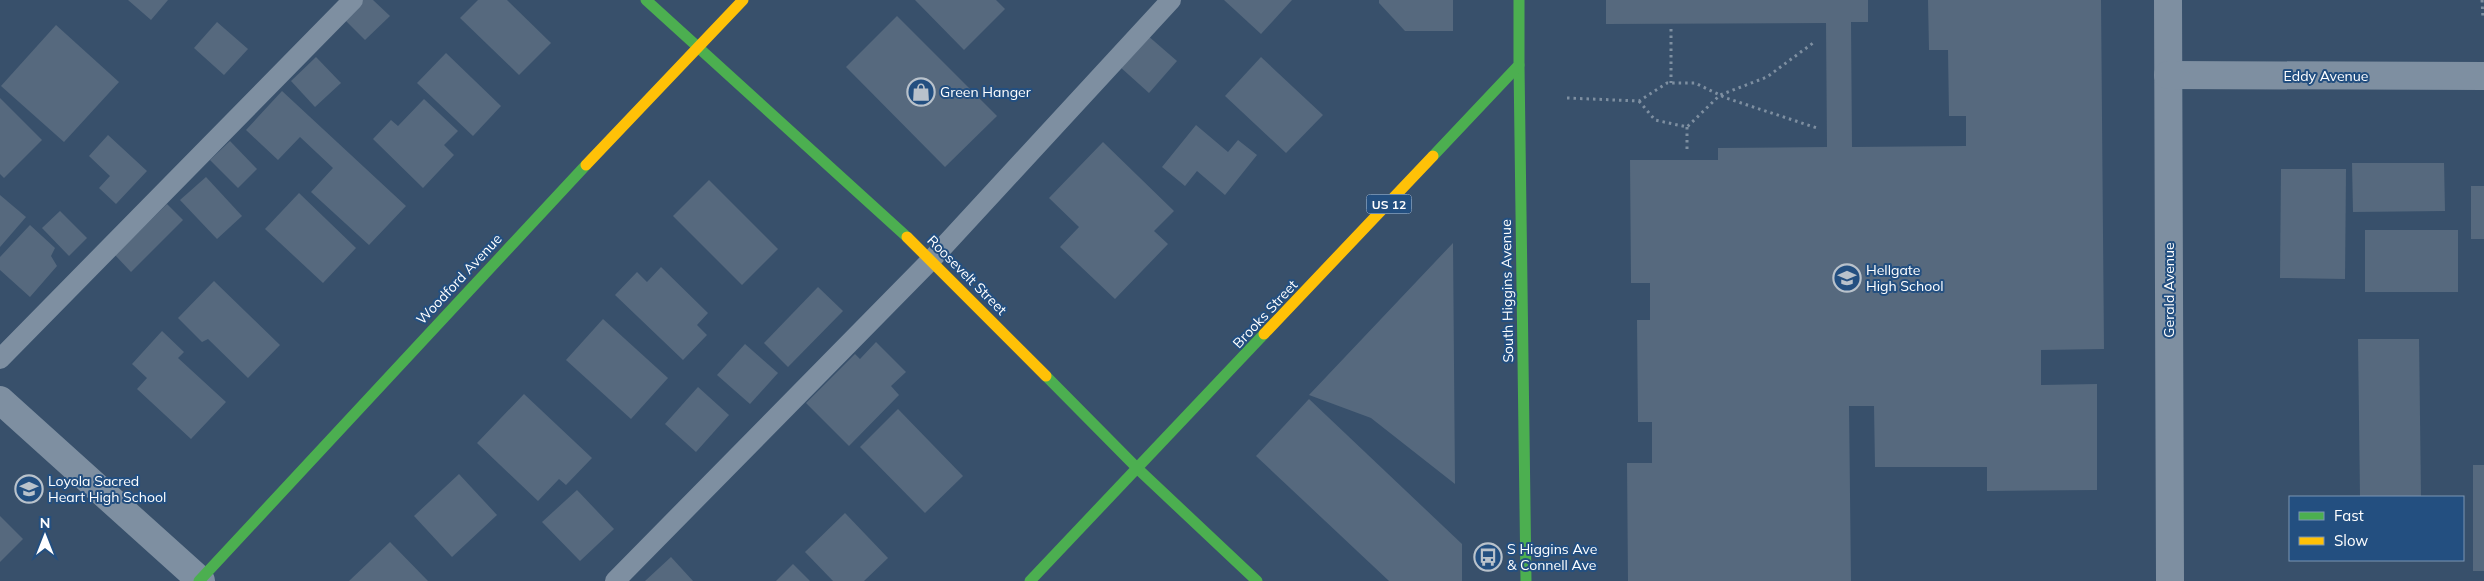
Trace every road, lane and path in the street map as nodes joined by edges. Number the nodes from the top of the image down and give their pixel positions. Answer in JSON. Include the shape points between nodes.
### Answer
{"nodes":[{"id":1,"x":353,"y":0,"type":"edge"},
{"id":2,"x":646,"y":0,"type":"edge"},
{"id":3,"x":743,"y":0,"type":"edge"},
{"id":4,"x":1171,"y":0,"type":"edge"},
{"id":5,"x":1519,"y":0,"type":"edge"},
{"id":6,"x":2168,"y":0,"type":"edge"},
{"id":7,"x":2482,"y":0,"type":"edge"},
{"id":8,"x":2482,"y":19,"type":"dead end"},
{"id":9,"x":1671,"y":29,"type":"dead end"},
{"id":10,"x":1813,"y":43,"type":"dead end"},
{"id":11,"x":697,"y":46,"type":"junction"},
{"id":12,"x":1519,"y":65,"type":"junction"},
{"id":13,"x":2168,"y":75,"type":"junction"},
{"id":14,"x":2484,"y":76,"type":"edge"},
{"id":15,"x":1672,"y":83,"type":"junction"},
{"id":16,"x":1720,"y":95,"type":"junction"},
{"id":17,"x":1567,"y":98,"type":"dead end"},
{"id":18,"x":1639,"y":101,"type":"junction"},
{"id":19,"x":1687,"y":127,"type":"junction"},
{"id":20,"x":1817,"y":128,"type":"dead end"},
{"id":21,"x":1687,"y":149,"type":"dead end"},
{"id":22,"x":932,"y":259,"type":"junction"},
{"id":23,"x":0,"y":358,"type":"edge"},
{"id":24,"x":0,"y":400,"type":"edge"},
{"id":25,"x":1138,"y":470,"type":"junction"},
{"id":26,"x":200,"y":581,"type":"edge"},
{"id":27,"x":615,"y":581,"type":"edge"},
{"id":28,"x":1030,"y":581,"type":"edge"},
{"id":29,"x":1257,"y":581,"type":"edge"},
{"id":30,"x":1526,"y":581,"type":"edge"},
{"id":31,"x":2170,"y":581,"type":"edge"}],
"edges":[{"from":1,"to":23,"type":"lane"},
{"from":2,"to":11,"type":"main road","name":"Roosevelt Street"},
{"from":3,"to":11,"type":"main road","name":"Woodford Avenue"},
{"from":4,"to":22,"type":"lane"},
{"from":5,"to":12,"type":"main road","name":"South Higgins Avenue"},
{"from":6,"to":13,"type":"street","name":"Gerald Avenue"},
{"from":7,"to":8,"type":"path"},
{"from":9,"to":15,"type":"path"},
{"from":10,"to":16,"type":"path","via":[[1767,77]]},
{"from":11,"to":22,"type":"main road","name":"Roosevelt Street"},
{"from":11,"to":26,"type":"main road","name":"Woodford Avenue"},
{"from":12,"to":25,"type":"main road","name":"Brooks Street","number":"US 12"},
{"from":12,"to":30,"type":"main road","name":"South Higgins Avenue"},
{"from":13,"to":14,"type":"street","name":"Eddy Avenue"},
{"from":13,"to":31,"type":"street","name":"Gerald Avenue"},
{"from":15,"to":16,"type":"path","via":[[1694,83]]},
{"from":15,"to":18,"type":"path"},
{"from":16,"to":19,"type":"path"},
{"from":16,"to":20,"type":"path"},
{"from":17,"to":18,"type":"path"},
{"from":18,"to":19,"type":"path","via":[[1655,120]]},
{"from":19,"to":21,"type":"path"},
{"from":22,"to":25,"type":"main road","name":"Roosevelt Street"},
{"from":22,"to":27,"type":"lane"},
{"from":24,"to":26,"type":"street"},
{"from":25,"to":28,"type":"main road","name":"Brooks Street","number":"US 12"},
{"from":25,"to":29,"type":"main road","name":"Roosevelt Street"}]}
